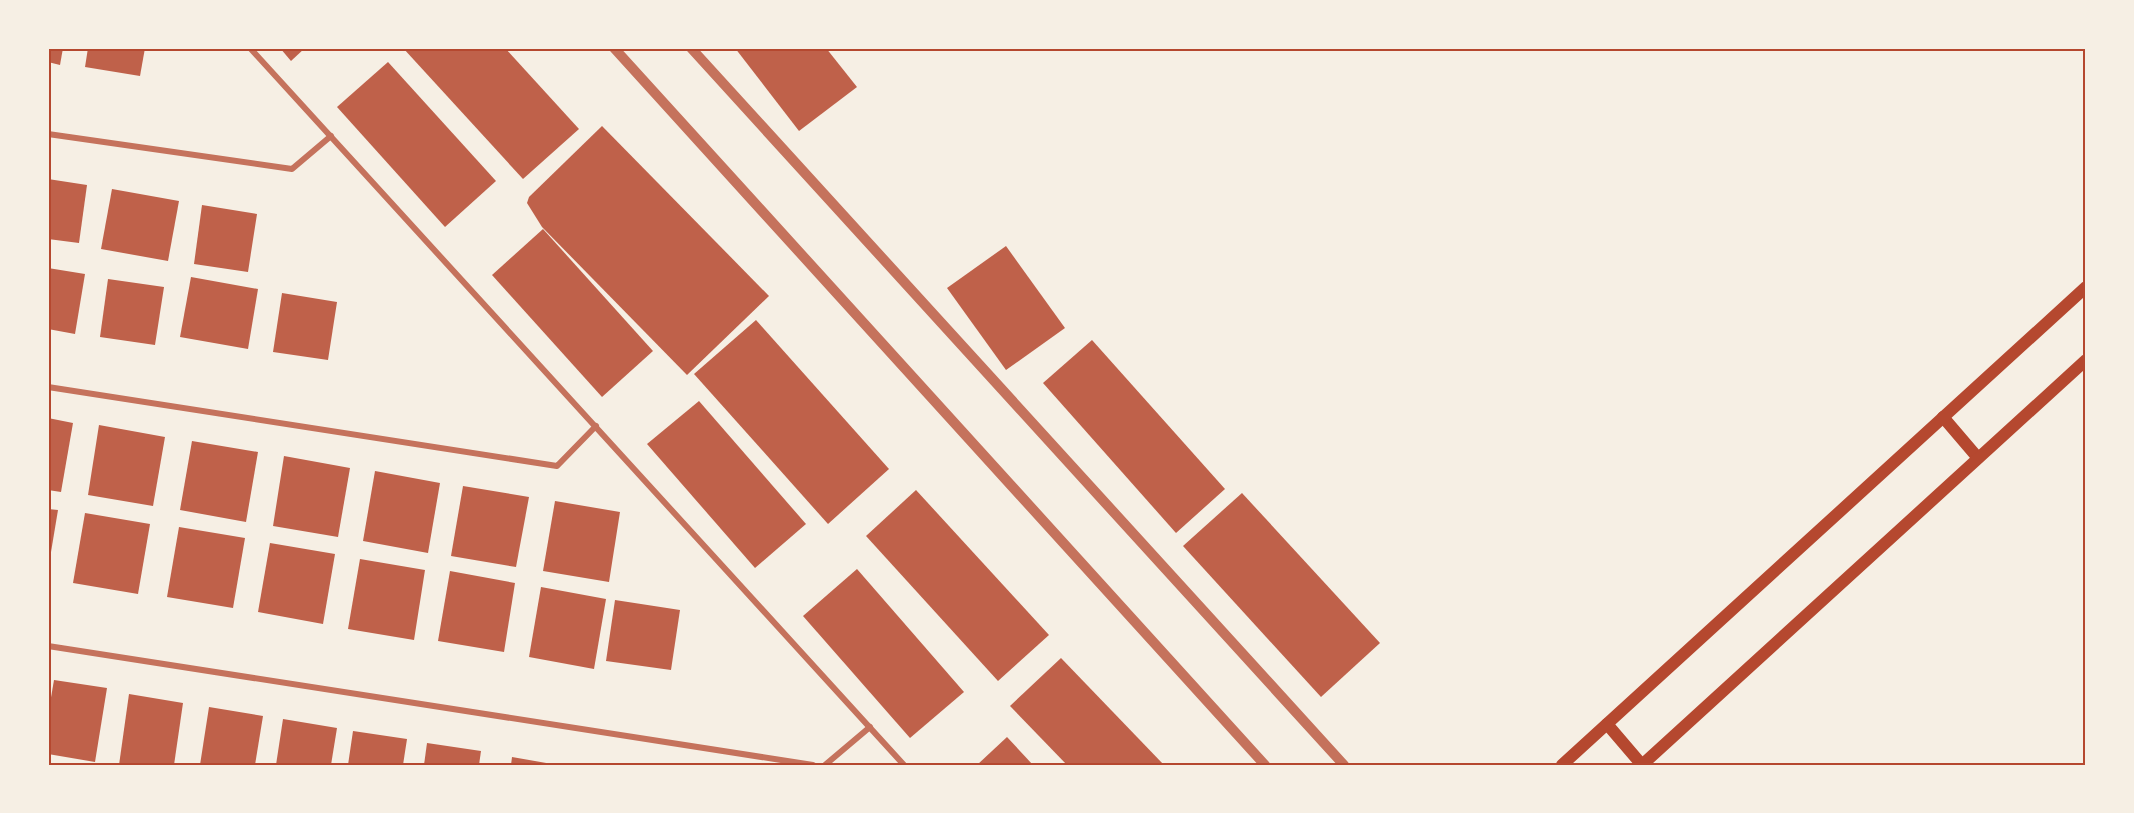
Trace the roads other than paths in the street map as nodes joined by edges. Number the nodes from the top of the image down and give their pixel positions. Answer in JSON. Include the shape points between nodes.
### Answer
{"nodes":[{"id":1,"x":250,"y":48,"type":"edge"},
{"id":2,"x":614,"y":48,"type":"edge"},
{"id":3,"x":691,"y":48,"type":"edge"},
{"id":4,"x":48,"y":134,"type":"edge"},
{"id":5,"x":331,"y":136,"type":"junction"},
{"id":6,"x":2086,"y":287,"type":"edge"},
{"id":7,"x":2086,"y":360,"type":"edge"},
{"id":8,"x":48,"y":387,"type":"edge"},
{"id":9,"x":1943,"y":417,"type":"junction"},
{"id":10,"x":596,"y":426,"type":"junction"},
{"id":11,"x":1978,"y":458,"type":"junction"},
{"id":12,"x":48,"y":646,"type":"edge"},
{"id":13,"x":1606,"y":724,"type":"junction"},
{"id":14,"x":870,"y":727,"type":"junction"},
{"id":15,"x":813,"y":765,"type":"edge"},
{"id":16,"x":825,"y":765,"type":"edge"},
{"id":17,"x":904,"y":765,"type":"edge"},
{"id":18,"x":1265,"y":765,"type":"edge"},
{"id":19,"x":1344,"y":765,"type":"edge"},
{"id":20,"x":1562,"y":765,"type":"edge"},
{"id":21,"x":1642,"y":765,"type":"edge"}],
"edges":[{"from":1,"to":5,"type":"street"},
{"from":2,"to":18,"type":"street"},
{"from":3,"to":19,"type":"street"},
{"from":4,"to":5,"type":"street","via":[[292,169]]},
{"from":5,"to":10,"type":"street"},
{"from":6,"to":9,"type":"main road"},
{"from":7,"to":11,"type":"main road"},
{"from":8,"to":10,"type":"street","via":[[557,466]]},
{"from":9,"to":11,"type":"main road"},
{"from":9,"to":13,"type":"main road"},
{"from":10,"to":14,"type":"street"},
{"from":11,"to":21,"type":"main road"},
{"from":12,"to":15,"type":"street"},
{"from":13,"to":20,"type":"main road"},
{"from":13,"to":21,"type":"main road"},
{"from":14,"to":16,"type":"street"},
{"from":14,"to":17,"type":"street"}]}
